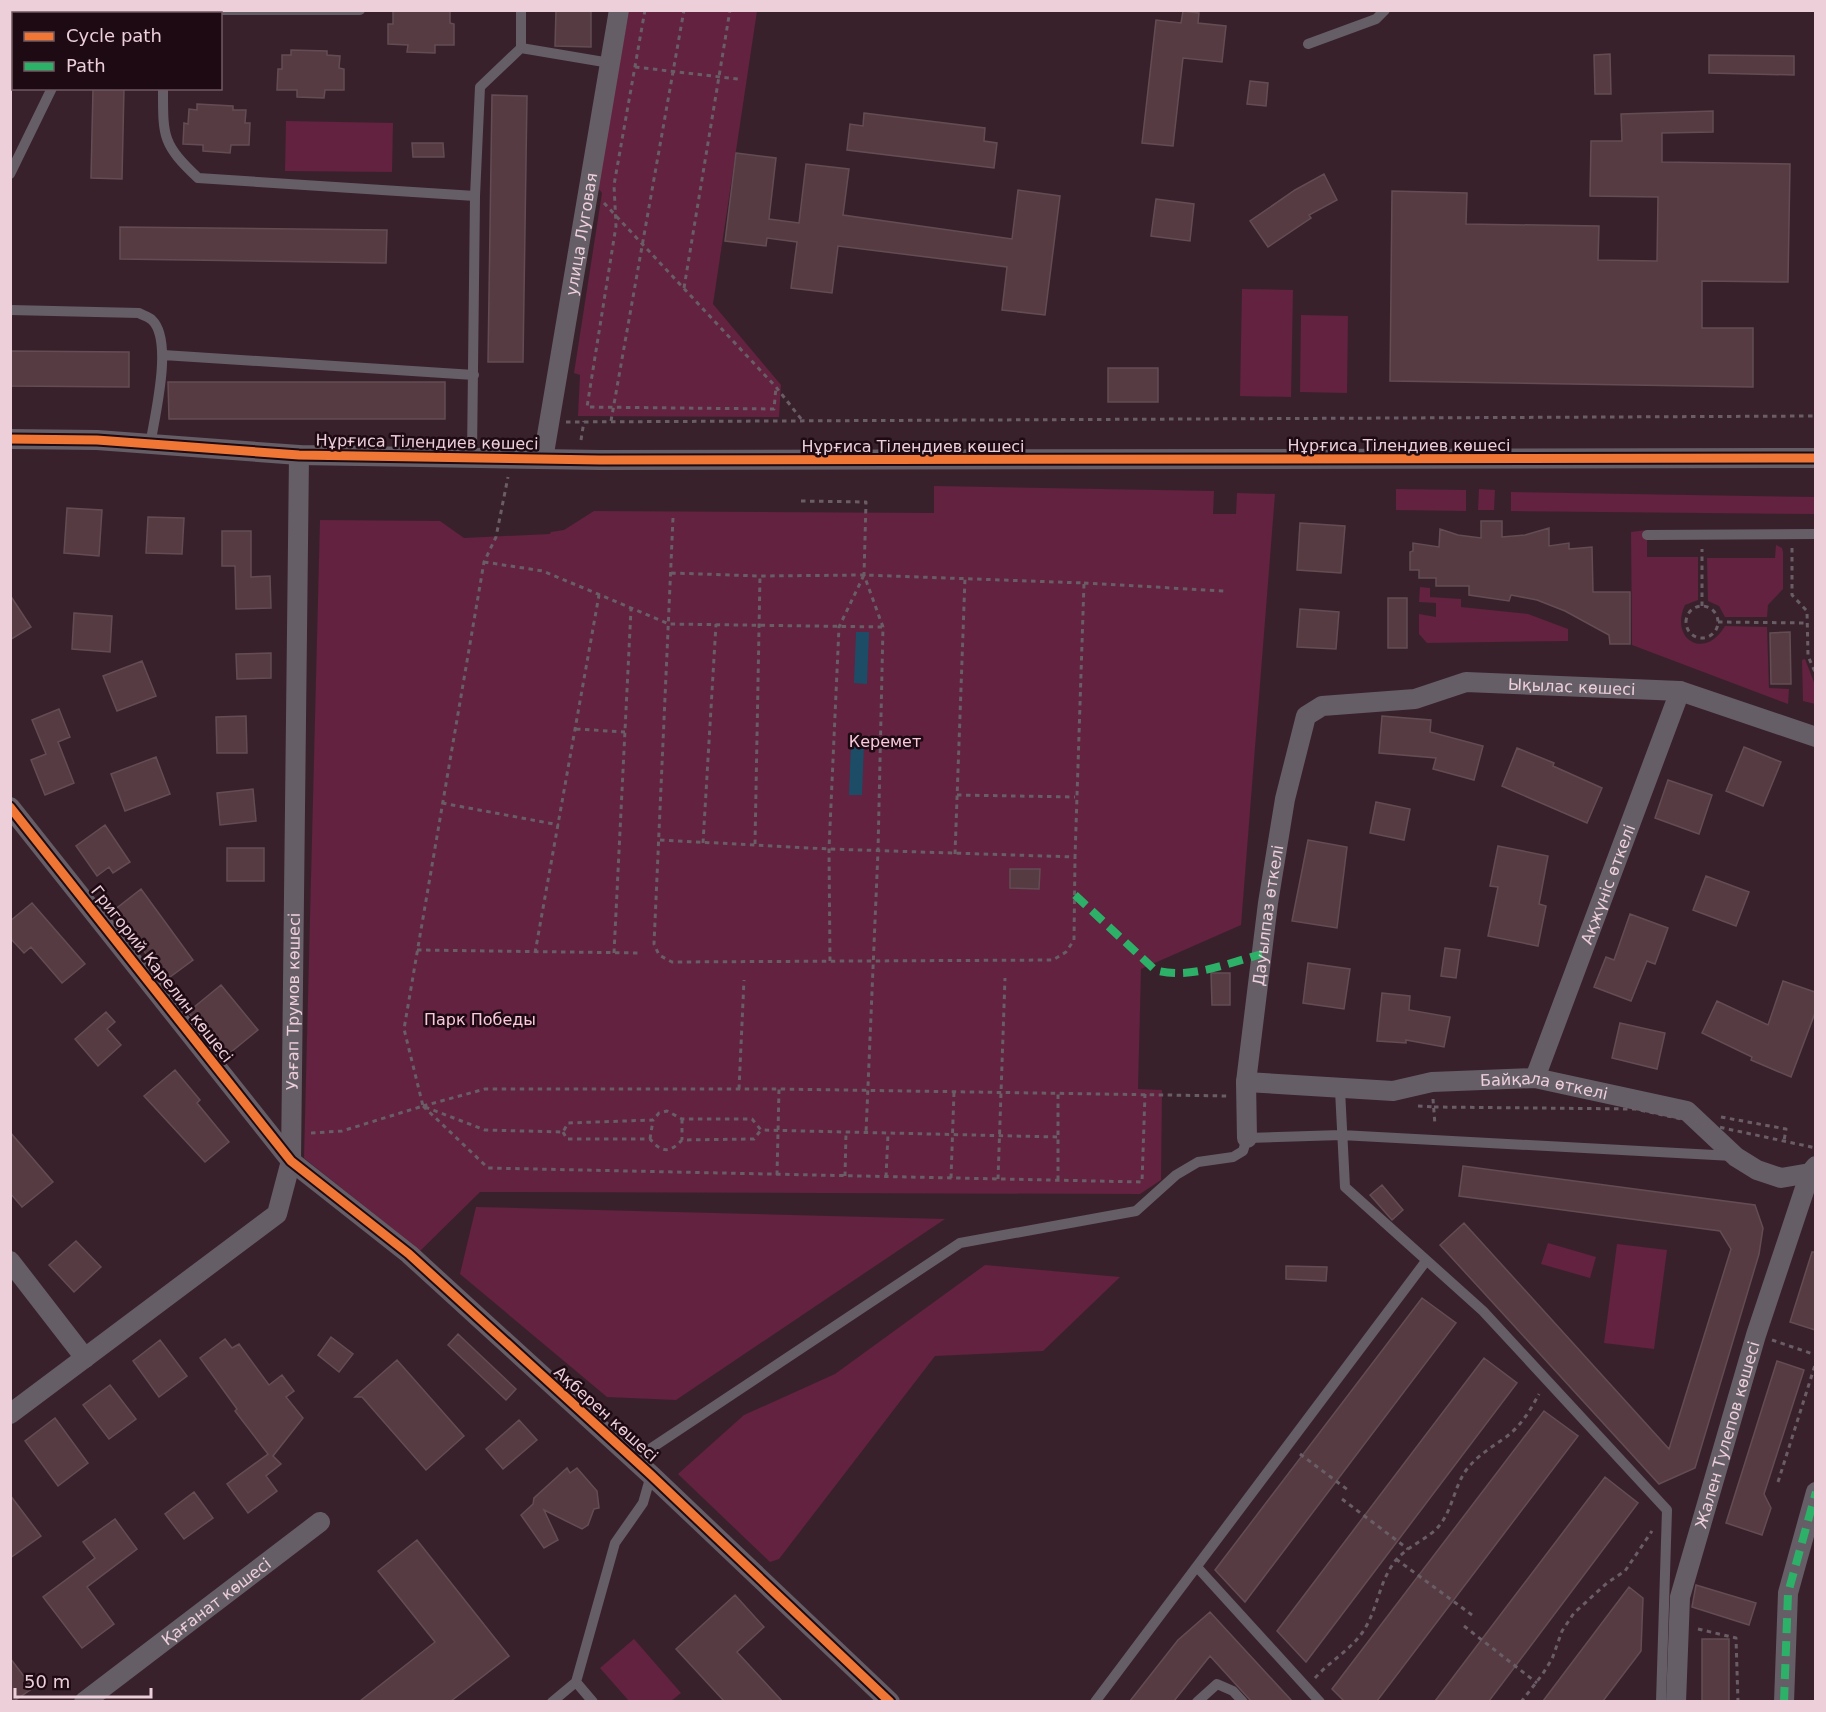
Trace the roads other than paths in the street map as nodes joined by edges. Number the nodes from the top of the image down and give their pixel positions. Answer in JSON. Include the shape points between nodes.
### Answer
{"nodes":[{"id":1,"x":360,"y":10,"type":"edge"},
{"id":2,"x":521,"y":10,"type":"edge"},
{"id":3,"x":619,"y":10,"type":"edge"},
{"id":4,"x":1385,"y":10,"type":"edge"},
{"id":5,"x":210,"y":12,"type":"edge"},
{"id":6,"x":1308,"y":44,"type":"dead end"},
{"id":7,"x":521,"y":48,"type":"junction"},
{"id":8,"x":617,"y":64,"type":"junction"},
{"id":9,"x":51,"y":90,"type":"edge"},
{"id":10,"x":163,"y":90,"type":"edge"},
{"id":11,"x":10,"y":174,"type":"edge"},
{"id":12,"x":475,"y":196,"type":"junction"},
{"id":13,"x":10,"y":310,"type":"edge"},
{"id":14,"x":163,"y":355,"type":"junction"},
{"id":15,"x":474,"y":375,"type":"junction"},
{"id":16,"x":10,"y":439,"type":"edge"},
{"id":17,"x":150,"y":446,"type":"junction"},
{"id":18,"x":299,"y":455,"type":"junction"},
{"id":19,"x":472,"y":456,"type":"junction"},
{"id":20,"x":1815,"y":458,"type":"edge"},
{"id":21,"x":543,"y":459,"type":"junction"},
{"id":22,"x":1815,"y":534,"type":"edge"},
{"id":23,"x":1647,"y":535,"type":"dead end"},
{"id":24,"x":1680,"y":692,"type":"junction"},
{"id":25,"x":1322,"y":706,"type":"joint"},
{"id":26,"x":1815,"y":737,"type":"edge"},
{"id":27,"x":10,"y":807,"type":"edge"},
{"id":28,"x":1535,"y":1078,"type":"junction"},
{"id":29,"x":1246,"y":1089,"type":"junction"},
{"id":30,"x":1340,"y":1090,"type":"junction"},
{"id":31,"x":1341,"y":1135,"type":"junction"},
{"id":32,"x":1247,"y":1138,"type":"junction"},
{"id":33,"x":1736,"y":1157,"type":"junction"},
{"id":34,"x":291,"y":1161,"type":"junction"},
{"id":35,"x":1813,"y":1169,"type":"edge"},
{"id":36,"x":10,"y":1261,"type":"edge"},
{"id":37,"x":1426,"y":1261,"type":"junction"},
{"id":38,"x":85,"y":1358,"type":"junction"},
{"id":39,"x":10,"y":1414,"type":"edge"},
{"id":40,"x":635,"y":1460,"type":"junction"},
{"id":41,"x":651,"y":1475,"type":"junction"},
{"id":42,"x":1815,"y":1492,"type":"edge"},
{"id":43,"x":320,"y":1522,"type":"dead end"},
{"id":44,"x":1197,"y":1567,"type":"junction"},
{"id":45,"x":576,"y":1682,"type":"junction"},
{"id":46,"x":84,"y":1701,"type":"edge"},
{"id":47,"x":552,"y":1701,"type":"edge"},
{"id":48,"x":592,"y":1701,"type":"edge"},
{"id":49,"x":890,"y":1701,"type":"edge"},
{"id":50,"x":1095,"y":1701,"type":"edge"},
{"id":51,"x":1197,"y":1701,"type":"edge"},
{"id":52,"x":1243,"y":1701,"type":"edge"},
{"id":53,"x":1320,"y":1701,"type":"edge"},
{"id":54,"x":1661,"y":1701,"type":"edge"},
{"id":55,"x":1676,"y":1701,"type":"edge"},
{"id":56,"x":1784,"y":1701,"type":"edge"}],
"edges":[{"from":1,"to":5,"type":"lane"},
{"from":2,"to":7,"type":"lane"},
{"from":3,"to":8,"type":"street","name":"улица Луговая"},
{"from":4,"to":6,"type":"lane","via":[[1376,19]]},
{"from":7,"to":8,"type":"lane"},
{"from":7,"to":12,"type":"lane","via":[[480,87]]},
{"from":8,"to":21,"type":"street","name":"улица Луговая","via":[[589,186]]},
{"from":9,"to":11,"type":"lane"},
{"from":10,"to":12,"type":"lane","via":[[164,135],[176,157],[198,178]]},
{"from":12,"to":15,"type":"lane"},
{"from":13,"to":14,"type":"lane","via":[[139,313],[152,320]]},
{"from":14,"to":15,"type":"lane"},
{"from":14,"to":17,"type":"lane"},
{"from":15,"to":19,"type":"lane"},
{"from":16,"to":17,"type":"street","name":"Нұрғиса Тілендиев көшесі","via":[[97,440]]},
{"from":17,"to":18,"type":"street","name":"Нұрғиса Тілендиев көшесі"},
{"from":18,"to":19,"type":"street","name":"Нұрғиса Тілендиев көшесі"},
{"from":18,"to":34,"type":"street","name":"Уағап Трумов көшесі"},
{"from":19,"to":21,"type":"street","name":"Нұрғиса Тілендиев көшесі"},
{"from":20,"to":21,"type":"street","name":"Нұрғиса Тілендиев көшесі","via":[[849,462]]},
{"from":22,"to":23,"type":"lane"},
{"from":24,"to":25,"type":"street","name":"Ықылас көшесі","via":[[1466,682],[1415,699]]},
{"from":24,"to":26,"type":"street","name":"Ықылас көшесі"},
{"from":24,"to":28,"type":"street","name":"Ақжүніс өткелі"},
{"from":25,"to":29,"type":"street","name":"Дауылпаз өткелі","via":[[1306,716],[1286,799]]},
{"from":27,"to":34,"type":"street","name":"Григорий Карелин көшесі"},
{"from":28,"to":30,"type":"street","name":"Байқала өткелі","via":[[1432,1082],[1393,1091]]},
{"from":28,"to":33,"type":"street","name":"Байқала өткелі","via":[[1687,1111]]},
{"from":29,"to":30,"type":"street","name":"Байқала өткелі"},
{"from":29,"to":32,"type":"street","name":"Дауылпаз өткелі"},
{"from":30,"to":31,"type":"lane"},
{"from":31,"to":32,"type":"lane"},
{"from":31,"to":33,"type":"lane"},
{"from":31,"to":37,"type":"lane","via":[[1345,1187]]},
{"from":32,"to":40,"type":"lane","via":[[1243,1151],[1233,1157],[1198,1162],[1176,1175],[1136,1211],[960,1243]]},
{"from":33,"to":35,"type":"street","name":"Байқала өткелі","via":[[1780,1178]]},
{"from":34,"to":38,"type":"street","name":"Уағап Трумов көшесі","via":[[277,1214]]},
{"from":34,"to":40,"type":"street","name":"Ақберен көшесі","via":[[409,1254]]},
{"from":35,"to":55,"type":"street","name":"Жален Тулепов көшесі","via":[[1756,1335],[1680,1597]]},
{"from":36,"to":38,"type":"street"},
{"from":37,"to":44,"type":"lane"},
{"from":37,"to":54,"type":"lane","via":[[1484,1311],[1667,1510]]},
{"from":38,"to":39,"type":"street","name":"Уағап Трумов көшесі"},
{"from":40,"to":41,"type":"street","name":"Ақберен көшесі"},
{"from":41,"to":45,"type":"lane","via":[[643,1503],[615,1543]]},
{"from":41,"to":49,"type":"street","name":"Ақберен көшесі"},
{"from":42,"to":56,"type":"street","via":[[1788,1593]]},
{"from":43,"to":46,"type":"street","name":"Қағанат көшесі"},
{"from":44,"to":50,"type":"lane"},
{"from":44,"to":53,"type":"lane"},
{"from":45,"to":47,"type":"lane"},
{"from":45,"to":48,"type":"lane"},
{"from":51,"to":52,"type":"lane","via":[[1217,1684]]}]}
